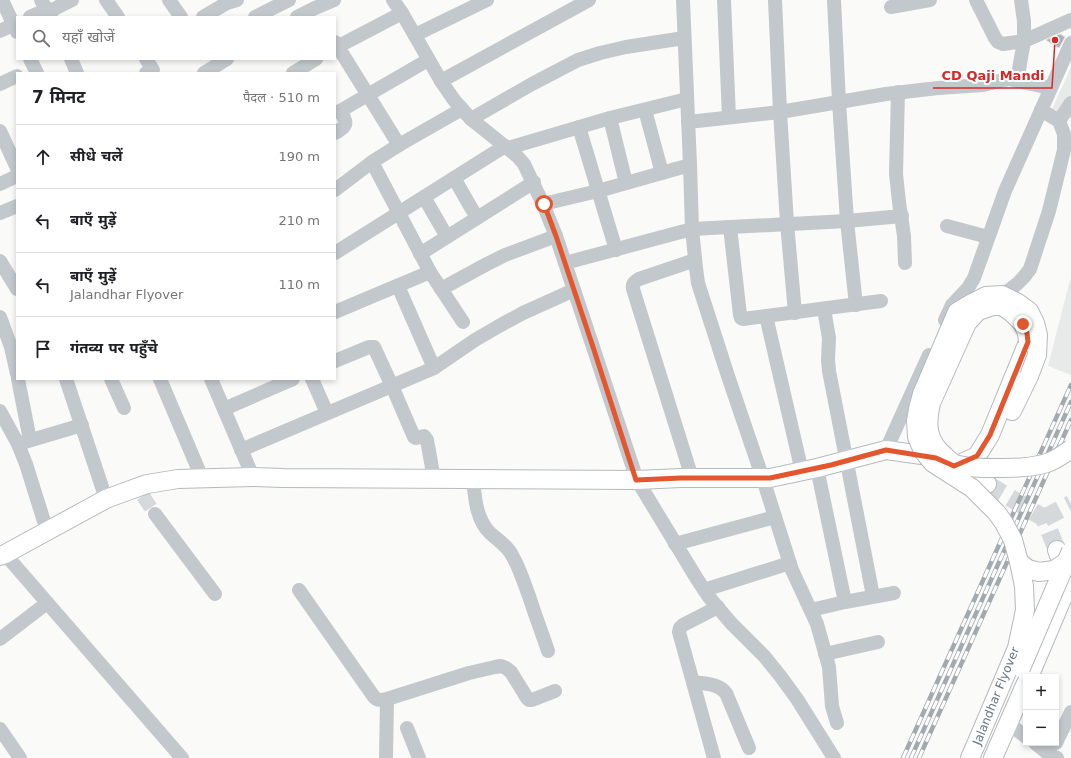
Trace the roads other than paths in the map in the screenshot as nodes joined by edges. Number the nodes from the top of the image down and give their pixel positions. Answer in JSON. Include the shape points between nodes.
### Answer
{"nodes":[{"id":1,"x":2,"y":0,"type":"edge"},
{"id":2,"x":72,"y":0,"type":"edge"},
{"id":3,"x":106,"y":0,"type":"edge"},
{"id":4,"x":169,"y":0,"type":"edge"},
{"id":5,"x":237,"y":0,"type":"edge"},
{"id":6,"x":289,"y":0,"type":"edge"},
{"id":7,"x":334,"y":0,"type":"edge"},
{"id":8,"x":392,"y":0,"type":"edge"},
{"id":9,"x":487,"y":0,"type":"edge"},
{"id":10,"x":589,"y":0,"type":"edge"},
{"id":11,"x":683,"y":0,"type":"edge"},
{"id":12,"x":724,"y":0,"type":"edge"},
{"id":13,"x":775,"y":0,"type":"edge"},
{"id":14,"x":834,"y":0,"type":"edge"},
{"id":15,"x":930,"y":0,"type":"edge"},
{"id":16,"x":976,"y":0,"type":"edge"},
{"id":17,"x":1021,"y":0,"type":"edge"},
{"id":18,"x":891,"y":6,"type":"dead end"},
{"id":19,"x":47,"y":10,"type":"edge"},
{"id":20,"x":318,"y":12,"type":"edge"},
{"id":21,"x":402,"y":13,"type":"junction"},
{"id":22,"x":32,"y":16,"type":"edge"},
{"id":23,"x":117,"y":16,"type":"edge"},
{"id":24,"x":180,"y":16,"type":"edge"},
{"id":25,"x":205,"y":16,"type":"edge"},
{"id":26,"x":257,"y":16,"type":"edge"},
{"id":27,"x":301,"y":16,"type":"edge"},
{"id":28,"x":1071,"y":20,"type":"edge"},
{"id":29,"x":16,"y":26,"type":"edge"},
{"id":30,"x":0,"y":31,"type":"edge"},
{"id":31,"x":415,"y":35,"type":"junction"},
{"id":32,"x":684,"y":38,"type":"junction"},
{"id":33,"x":1024,"y":41,"type":"junction"},
{"id":34,"x":1071,"y":43,"type":"edge"},
{"id":35,"x":336,"y":46,"type":"edge"},
{"id":36,"x":71,"y":60,"type":"edge"},
{"id":37,"x":225,"y":60,"type":"edge"},
{"id":38,"x":314,"y":60,"type":"edge"},
{"id":39,"x":428,"y":60,"type":"junction"},
{"id":40,"x":208,"y":68,"type":"edge"},
{"id":41,"x":77,"y":72,"type":"edge"},
{"id":42,"x":296,"y":72,"type":"edge"},
{"id":43,"x":16,"y":76,"type":"edge"},
{"id":44,"x":441,"y":81,"type":"junction"},
{"id":45,"x":1017,"y":81,"type":"junction"},
{"id":46,"x":0,"y":84,"type":"edge"},
{"id":47,"x":1050,"y":88,"type":"junction"},
{"id":48,"x":898,"y":92,"type":"junction"},
{"id":49,"x":368,"y":95,"type":"junction"},
{"id":50,"x":687,"y":99,"type":"junction"},
{"id":51,"x":839,"y":102,"type":"junction"},
{"id":52,"x":1071,"y":102,"type":"edge"},
{"id":53,"x":645,"y":110,"type":"junction"},
{"id":54,"x":1041,"y":110,"type":"junction"},
{"id":55,"x":780,"y":112,"type":"junction"},
{"id":56,"x":338,"y":113,"type":"edge"},
{"id":57,"x":466,"y":114,"type":"junction"},
{"id":58,"x":610,"y":118,"type":"junction"},
{"id":59,"x":729,"y":118,"type":"junction"},
{"id":60,"x":1058,"y":120,"type":"junction"},
{"id":61,"x":688,"y":122,"type":"junction"},
{"id":62,"x":579,"y":127,"type":"junction"},
{"id":63,"x":336,"y":132,"type":"edge"},
{"id":64,"x":6,"y":139,"type":"edge"},
{"id":65,"x":399,"y":145,"type":"junction"},
{"id":66,"x":506,"y":147,"type":"junction"},
{"id":67,"x":372,"y":162,"type":"junction"},
{"id":68,"x":16,"y":165,"type":"edge"},
{"id":69,"x":690,"y":165,"type":"junction"},
{"id":70,"x":662,"y":173,"type":"junction"},
{"id":71,"x":16,"y":176,"type":"edge"},
{"id":72,"x":454,"y":178,"type":"junction"},
{"id":73,"x":534,"y":182,"type":"junction"},
{"id":74,"x":626,"y":183,"type":"junction"},
{"id":75,"x":0,"y":184,"type":"edge"},
{"id":76,"x":336,"y":189,"type":"edge"},
{"id":77,"x":598,"y":190,"type":"junction"},
{"id":78,"x":424,"y":197,"type":"junction"},
{"id":79,"x":544,"y":204,"type":"junction"},
{"id":80,"x":16,"y":206,"type":"edge"},
{"id":81,"x":0,"y":213,"type":"edge"},
{"id":82,"x":399,"y":213,"type":"junction"},
{"id":83,"x":902,"y":216,"type":"junction"},
{"id":84,"x":477,"y":218,"type":"junction"},
{"id":85,"x":847,"y":221,"type":"junction"},
{"id":86,"x":787,"y":223,"type":"junction"},
{"id":87,"x":947,"y":226,"type":"dead end"},
{"id":88,"x":730,"y":227,"type":"junction"},
{"id":89,"x":692,"y":228,"type":"junction"},
{"id":90,"x":556,"y":236,"type":"junction"},
{"id":91,"x":447,"y":237,"type":"junction"},
{"id":92,"x":988,"y":237,"type":"junction"},
{"id":93,"x":616,"y":250,"type":"junction"},
{"id":94,"x":336,"y":252,"type":"edge"},
{"id":95,"x":420,"y":254,"type":"junction"},
{"id":96,"x":695,"y":260,"type":"junction"},
{"id":97,"x":565,"y":263,"type":"junction"},
{"id":98,"x":905,"y":263,"type":"dead end"},
{"id":99,"x":2,"y":268,"type":"edge"},
{"id":100,"x":430,"y":272,"type":"junction"},
{"id":101,"x":398,"y":286,"type":"junction"},
{"id":102,"x":16,"y":288,"type":"edge"},
{"id":103,"x":441,"y":289,"type":"junction"},
{"id":104,"x":574,"y":290,"type":"junction"},
{"id":105,"x":1002,"y":296,"type":"junction"},
{"id":106,"x":881,"y":301,"type":"dead end"},
{"id":107,"x":856,"y":304,"type":"junction"},
{"id":108,"x":824,"y":309,"type":"junction"},
{"id":109,"x":336,"y":312,"type":"edge"},
{"id":110,"x":795,"y":313,"type":"junction"},
{"id":111,"x":766,"y":316,"type":"junction"},
{"id":112,"x":0,"y":317,"type":"edge"},
{"id":113,"x":463,"y":322,"type":"dead end"},
{"id":114,"x":336,"y":361,"type":"edge"},
{"id":115,"x":434,"y":368,"type":"junction"},
{"id":116,"x":16,"y":370,"type":"edge"},
{"id":117,"x":18,"y":380,"type":"edge"},
{"id":118,"x":66,"y":380,"type":"edge"},
{"id":119,"x":111,"y":380,"type":"edge"},
{"id":120,"x":160,"y":380,"type":"edge"},
{"id":121,"x":211,"y":380,"type":"edge"},
{"id":122,"x":291,"y":380,"type":"edge"},
{"id":123,"x":312,"y":380,"type":"edge"},
{"id":124,"x":392,"y":386,"type":"junction"},
{"id":125,"x":124,"y":408,"type":"dead end"},
{"id":126,"x":224,"y":409,"type":"junction"},
{"id":127,"x":0,"y":411,"type":"edge"},
{"id":128,"x":327,"y":413,"type":"junction"},
{"id":129,"x":82,"y":424,"type":"junction"},
{"id":130,"x":24,"y":442,"type":"junction"},
{"id":131,"x":241,"y":450,"type":"junction"},
{"id":132,"x":886,"y":450,"type":"junction"},
{"id":133,"x":1067,"y":455,"type":"edge"},
{"id":134,"x":846,"y":461,"type":"junction"},
{"id":135,"x":954,"y":466,"type":"junction"},
{"id":136,"x":809,"y":470,"type":"junction"},
{"id":137,"x":253,"y":477,"type":"junction"},
{"id":138,"x":202,"y":478,"type":"junction"},
{"id":139,"x":692,"y":478,"type":"junction"},
{"id":140,"x":434,"y":479,"type":"junction"},
{"id":141,"x":473,"y":479,"type":"junction"},
{"id":142,"x":763,"y":479,"type":"junction"},
{"id":143,"x":636,"y":480,"type":"junction"},
{"id":144,"x":106,"y":499,"type":"junction"},
{"id":145,"x":155,"y":514,"type":"tunnel mouth"},
{"id":146,"x":775,"y":517,"type":"junction"},
{"id":147,"x":47,"y":531,"type":"junction"},
{"id":148,"x":675,"y":544,"type":"junction"},
{"id":149,"x":2,"y":553,"type":"edge"},
{"id":150,"x":1019,"y":562,"type":"junction"},
{"id":151,"x":790,"y":563,"type":"junction"},
{"id":152,"x":1067,"y":565,"type":"edge"},
{"id":153,"x":299,"y":590,"type":"dead end"},
{"id":154,"x":704,"y":590,"type":"junction"},
{"id":155,"x":894,"y":593,"type":"dead end"},
{"id":156,"x":215,"y":594,"type":"dead end"},
{"id":157,"x":873,"y":596,"type":"junction"},
{"id":158,"x":844,"y":602,"type":"junction"},
{"id":159,"x":47,"y":603,"type":"junction"},
{"id":160,"x":718,"y":607,"type":"junction"},
{"id":161,"x":811,"y":610,"type":"junction"},
{"id":162,"x":0,"y":639,"type":"edge"},
{"id":163,"x":878,"y":642,"type":"dead end"},
{"id":164,"x":548,"y":651,"type":"dead end"},
{"id":165,"x":825,"y":654,"type":"junction"},
{"id":166,"x":1030,"y":674,"type":"edge"},
{"id":167,"x":693,"y":682,"type":"junction"},
{"id":168,"x":1023,"y":690,"type":"edge"},
{"id":169,"x":555,"y":691,"type":"dead end"},
{"id":170,"x":387,"y":698,"type":"junction"},
{"id":171,"x":1071,"y":712,"type":"edge"},
{"id":172,"x":837,"y":723,"type":"dead end"},
{"id":173,"x":1008,"y":724,"type":"junction"},
{"id":174,"x":407,"y":728,"type":"dead end"},
{"id":175,"x":0,"y":729,"type":"edge"},
{"id":176,"x":1023,"y":734,"type":"edge"},
{"id":177,"x":1044,"y":746,"type":"edge"},
{"id":178,"x":748,"y":748,"type":"dead end"},
{"id":179,"x":1055,"y":750,"type":"edge"},
{"id":180,"x":982,"y":753,"type":"edge"},
{"id":181,"x":20,"y":758,"type":"edge"},
{"id":182,"x":182,"y":758,"type":"edge"},
{"id":183,"x":386,"y":758,"type":"edge"},
{"id":184,"x":419,"y":758,"type":"edge"},
{"id":185,"x":714,"y":758,"type":"edge"},
{"id":186,"x":834,"y":758,"type":"edge"}],
"edges":[{"from":1,"to":29,"type":"street"},
{"from":2,"to":19,"type":"street"},
{"from":3,"to":23,"type":"street"},
{"from":4,"to":24,"type":"street"},
{"from":5,"to":25,"type":"street"},
{"from":6,"to":26,"type":"street"},
{"from":7,"to":20,"type":"street"},
{"from":8,"to":21,"type":"street"},
{"from":9,"to":31,"type":"street"},
{"from":10,"to":44,"type":"street"},
{"from":11,"to":32,"type":"street"},
{"from":12,"to":59,"type":"street"},
{"from":13,"to":55,"type":"street"},
{"from":14,"to":51,"type":"street"},
{"from":15,"to":18,"type":"street"},
{"from":16,"to":33,"type":"street","via":[[998,42],[1003,44]]},
{"from":17,"to":33,"type":"street"},
{"from":19,"to":22,"type":"street"},
{"from":20,"to":27,"type":"street"},
{"from":21,"to":31,"type":"street"},
{"from":21,"to":35,"type":"street"},
{"from":28,"to":33,"type":"street"},
{"from":29,"to":30,"type":"street"},
{"from":31,"to":39,"type":"street"},
{"from":32,"to":50,"type":"street"},
{"from":32,"to":57,"type":"street","via":[[626,46],[578,60]]},
{"from":33,"to":45,"type":"street"},
{"from":34,"to":47,"type":"street"},
{"from":35,"to":49,"type":"street"},
{"from":36,"to":41,"type":"street"},
{"from":37,"to":40,"type":"street"},
{"from":38,"to":42,"type":"street"},
{"from":39,"to":44,"type":"street"},
{"from":39,"to":49,"type":"street"},
{"from":43,"to":46,"type":"street"},
{"from":44,"to":57,"type":"street"},
{"from":45,"to":47,"type":"street"},
{"from":45,"to":48,"type":"street","via":[[1009,79],[983,85]]},
{"from":47,"to":54,"type":"street"},
{"from":48,"to":51,"type":"street"},
{"from":48,"to":83,"type":"street","via":[[896,174]]},
{"from":49,"to":56,"type":"street"},
{"from":49,"to":65,"type":"street"},
{"from":50,"to":53,"type":"street"},
{"from":50,"to":61,"type":"street"},
{"from":51,"to":55,"type":"street"},
{"from":51,"to":85,"type":"street"},
{"from":52,"to":60,"type":"street"},
{"from":53,"to":58,"type":"street"},
{"from":53,"to":70,"type":"street"},
{"from":54,"to":60,"type":"street"},
{"from":54,"to":92,"type":"street","via":[[1005,191]]},
{"from":55,"to":59,"type":"street"},
{"from":55,"to":86,"type":"street"},
{"from":56,"to":63,"type":"street","via":[[346,124]]},
{"from":57,"to":65,"type":"street"},
{"from":57,"to":66,"type":"street"},
{"from":58,"to":62,"type":"street"},
{"from":58,"to":74,"type":"street"},
{"from":59,"to":61,"type":"street"},
{"from":60,"to":105,"type":"street","via":[[1064,134],[1064,150],[1049,211],[1030,269],[1018,284]]},
{"from":61,"to":69,"type":"street"},
{"from":62,"to":66,"type":"street"},
{"from":62,"to":77,"type":"street"},
{"from":64,"to":68,"type":"street"},
{"from":65,"to":67,"type":"street"},
{"from":66,"to":72,"type":"street"},
{"from":66,"to":73,"type":"street","via":[[524,164]]},
{"from":67,"to":76,"type":"street"},
{"from":67,"to":82,"type":"street"},
{"from":69,"to":70,"type":"street"},
{"from":69,"to":89,"type":"street"},
{"from":70,"to":74,"type":"street"},
{"from":71,"to":75,"type":"street"},
{"from":72,"to":78,"type":"street"},
{"from":72,"to":84,"type":"street"},
{"from":73,"to":79,"type":"street"},
{"from":73,"to":84,"type":"street"},
{"from":74,"to":77,"type":"street"},
{"from":77,"to":79,"type":"street"},
{"from":77,"to":93,"type":"street"},
{"from":78,"to":82,"type":"street"},
{"from":78,"to":91,"type":"street"},
{"from":79,"to":90,"type":"street"},
{"from":80,"to":81,"type":"street"},
{"from":82,"to":94,"type":"street"},
{"from":82,"to":95,"type":"street"},
{"from":83,"to":85,"type":"street"},
{"from":83,"to":98,"type":"street"},
{"from":84,"to":91,"type":"street"},
{"from":85,"to":86,"type":"street"},
{"from":85,"to":107,"type":"street"},
{"from":86,"to":88,"type":"street"},
{"from":86,"to":110,"type":"street"},
{"from":87,"to":92,"type":"street"},
{"from":88,"to":89,"type":"street"},
{"from":88,"to":111,"type":"street","via":[[741,318]]},
{"from":89,"to":93,"type":"street"},
{"from":89,"to":96,"type":"street"},
{"from":90,"to":97,"type":"street"},
{"from":90,"to":103,"type":"street","via":[[505,255]]},
{"from":91,"to":95,"type":"street"},
{"from":92,"to":132,"type":"street","via":[[974,278],[949,311]]},
{"from":93,"to":97,"type":"street"},
{"from":95,"to":100,"type":"street"},
{"from":96,"to":139,"type":"street","via":[[639,279],[632,285]]},
{"from":96,"to":142,"type":"street","via":[[698,283]]},
{"from":97,"to":104,"type":"street"},
{"from":99,"to":102,"type":"street"},
{"from":100,"to":101,"type":"street"},
{"from":100,"to":103,"type":"street"},
{"from":101,"to":109,"type":"street"},
{"from":101,"to":115,"type":"street"},
{"from":103,"to":113,"type":"street"},
{"from":104,"to":115,"type":"street","via":[[499,326]]},
{"from":104,"to":143,"type":"street"},
{"from":105,"to":135,"type":"main road","bridge":true,"via":[[1029,311],[1038,335],[1037,355],[998,443],[987,460],[981,480]]},
{"from":105,"to":150,"type":"main road","name":"Jalandhar Flyover","bridge":true,"via":[[986,296],[957,312],[922,394],[917,415],[917,437],[923,451],[933,463],[972,488],[997,513],[1013,540]]},
{"from":106,"to":107,"type":"street"},
{"from":107,"to":108,"type":"street"},
{"from":108,"to":110,"type":"street"},
{"from":108,"to":134,"type":"street","via":[[829,338],[829,371]]},
{"from":110,"to":111,"type":"street"},
{"from":111,"to":136,"type":"street"},
{"from":112,"to":116,"type":"street"},
{"from":114,"to":124,"type":"street","via":[[374,347]]},
{"from":115,"to":124,"type":"street"},
{"from":117,"to":130,"type":"street"},
{"from":118,"to":129,"type":"street"},
{"from":119,"to":125,"type":"street"},
{"from":120,"to":138,"type":"street"},
{"from":121,"to":126,"type":"street"},
{"from":122,"to":126,"type":"street"},
{"from":123,"to":128,"type":"street"},
{"from":124,"to":128,"type":"street"},
{"from":124,"to":140,"type":"street","via":[[414,437],[424,436],[427,440]]},
{"from":126,"to":131,"type":"street"},
{"from":127,"to":130,"type":"street"},
{"from":128,"to":131,"type":"street"},
{"from":129,"to":130,"type":"street"},
{"from":129,"to":144,"type":"street"},
{"from":130,"to":147,"type":"street","via":[[26,464]]},
{"from":131,"to":137,"type":"street"},
{"from":132,"to":134,"type":"main road"},
{"from":132,"to":135,"type":"main road","via":[[936,458]]},
{"from":133,"to":135,"type":"main road","bridge":true,"via":[[1028,467],[972,468],[954,463],[933,444],[928,417],[931,404],[967,323],[978,311],[993,306],[1002,306],[1023,324],[1028,342],[990,435],[977,456]]},
{"from":134,"to":136,"type":"main road"},
{"from":134,"to":157,"type":"street"},
{"from":136,"to":142,"type":"main road"},
{"from":136,"to":158,"type":"street"},
{"from":137,"to":138,"type":"main road"},
{"from":137,"to":140,"type":"main road"},
{"from":138,"to":144,"type":"main road","via":[[147,484],[140,492],[122,493]]},
{"from":139,"to":142,"type":"main road"},
{"from":139,"to":143,"type":"main road"},
{"from":140,"to":141,"type":"main road"},
{"from":141,"to":143,"type":"main road"},
{"from":141,"to":164,"type":"street","via":[[479,515],[489,532],[507,547],[513,556]]},
{"from":142,"to":146,"type":"street"},
{"from":143,"to":148,"type":"street"},
{"from":144,"to":147,"type":"main road"},
{"from":145,"to":156,"type":"street"},
{"from":146,"to":148,"type":"street"},
{"from":146,"to":151,"type":"street"},
{"from":147,"to":149,"type":"main road"},
{"from":148,"to":154,"type":"street"},
{"from":149,"to":159,"type":"street"},
{"from":150,"to":152,"type":"main road","bridge":true,"via":[[1028,569],[1039,572]]},
{"from":150,"to":180,"type":"main road","name":"Jalandhar Flyover","bridge":true,"via":[[1025,610],[1017,648]]},
{"from":151,"to":154,"type":"street"},
{"from":151,"to":161,"type":"street"},
{"from":152,"to":166,"type":"main road"},
{"from":152,"to":180,"type":"main road","name":"Jalandhar Flyover","bridge":true},
{"from":153,"to":170,"type":"street","via":[[374,697],[377,700]]},
{"from":154,"to":160,"type":"street"},
{"from":155,"to":157,"type":"street"},
{"from":157,"to":158,"type":"street"},
{"from":158,"to":161,"type":"street"},
{"from":159,"to":162,"type":"street"},
{"from":159,"to":182,"type":"street"},
{"from":160,"to":167,"type":"street","via":[[680,628]]},
{"from":160,"to":186,"type":"street","via":[[781,677]]},
{"from":161,"to":165,"type":"street"},
{"from":163,"to":165,"type":"street"},
{"from":165,"to":172,"type":"street","via":[[831,680],[832,706]]},
{"from":167,"to":178,"type":"street","via":[[723,689]]},
{"from":167,"to":185,"type":"street"},
{"from":168,"to":173,"type":"main road"},
{"from":169,"to":170,"type":"street","via":[[529,700],[511,672],[501,666]]},
{"from":170,"to":183,"type":"street"},
{"from":171,"to":179,"type":"street"},
{"from":173,"to":176,"type":"street"},
{"from":173,"to":180,"type":"main road"},
{"from":174,"to":184,"type":"street"},
{"from":175,"to":181,"type":"street"},
{"from":177,"to":179,"type":"street"}]}
